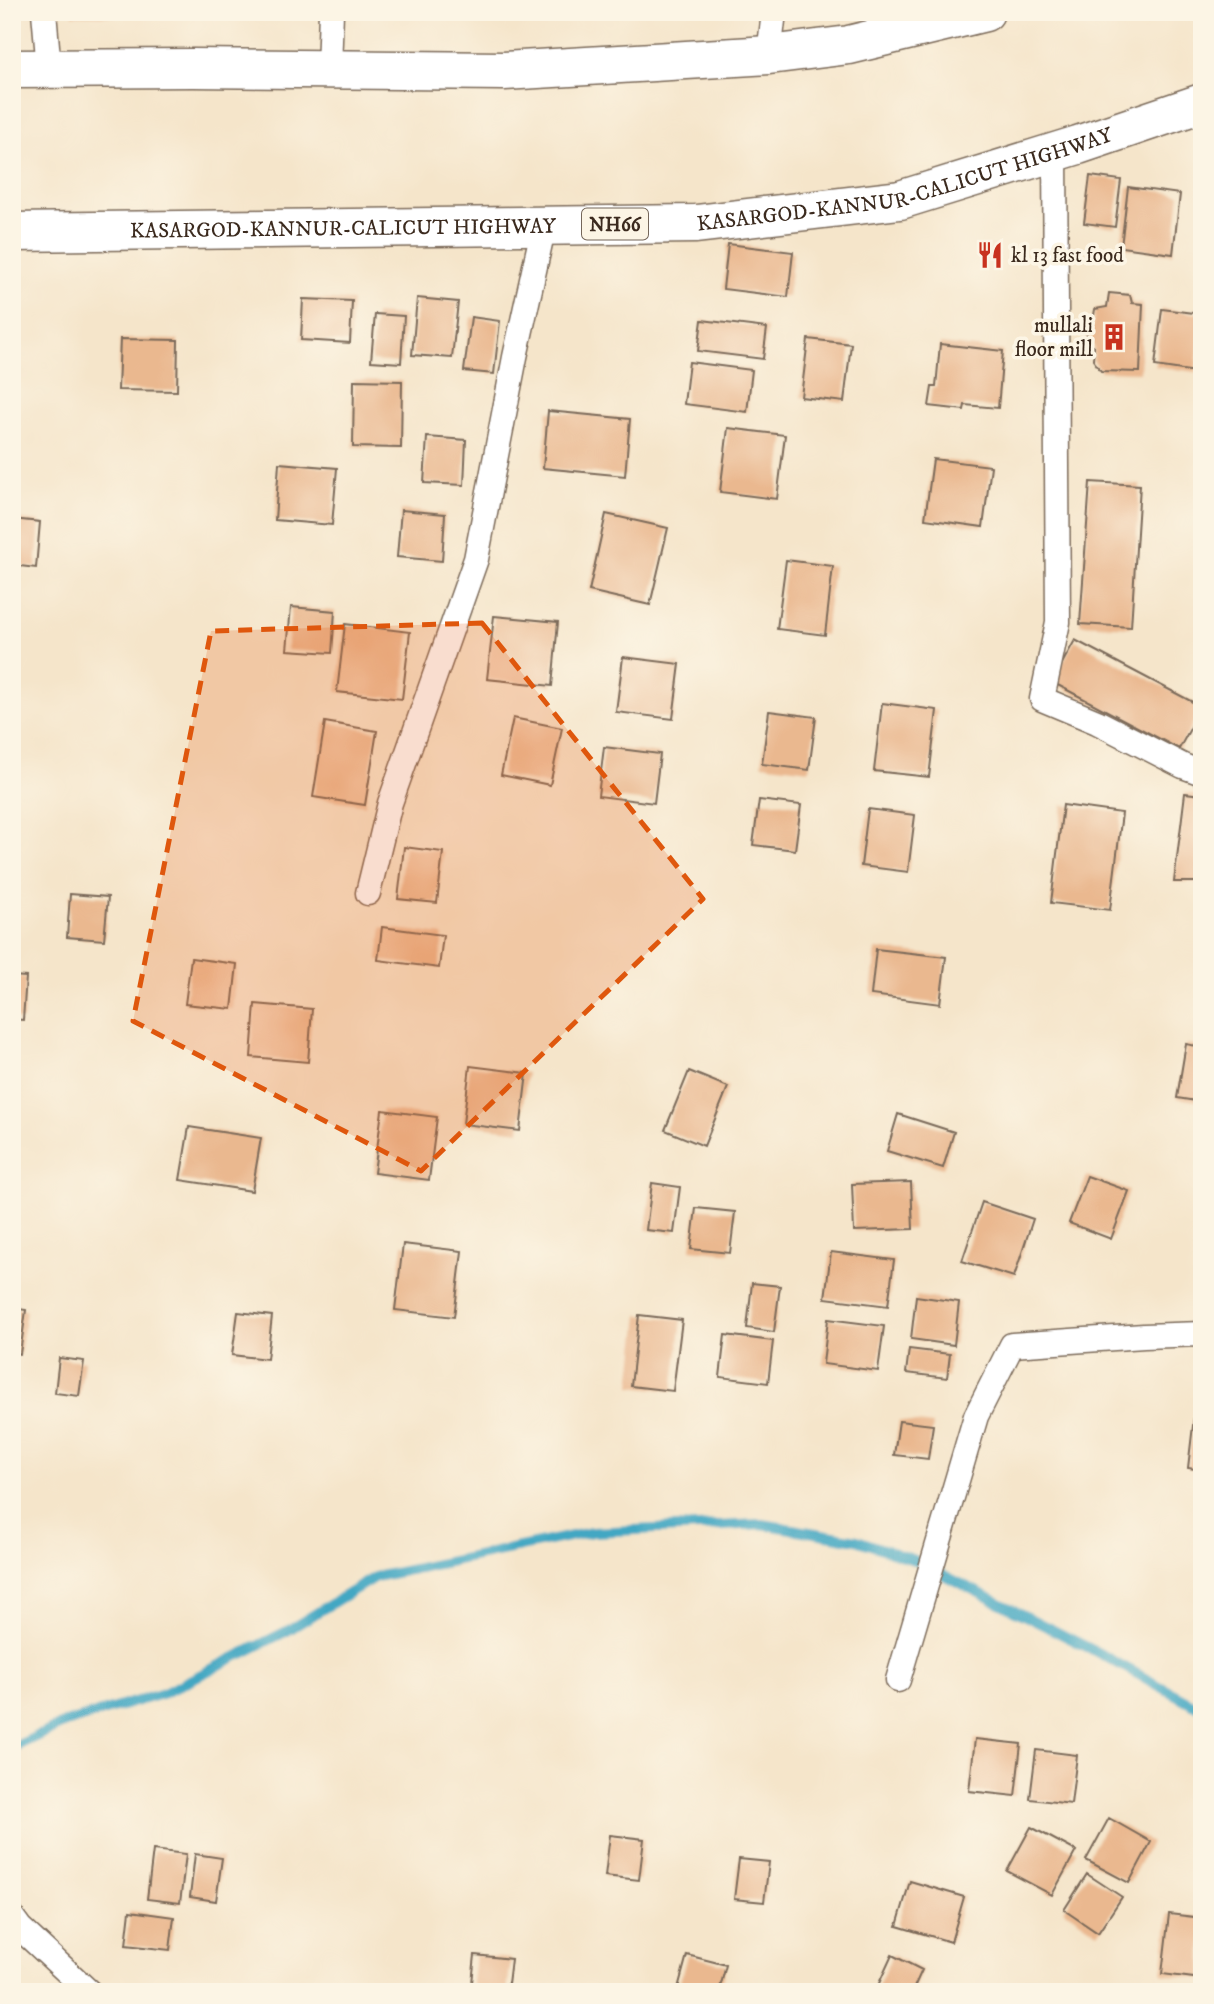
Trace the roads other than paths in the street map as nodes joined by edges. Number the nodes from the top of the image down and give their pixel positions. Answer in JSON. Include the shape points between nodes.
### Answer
{"nodes":[{"id":1,"x":44,"y":12,"type":"edge"},
{"id":2,"x":331,"y":12,"type":"edge"},
{"id":3,"x":774,"y":12,"type":"edge"},
{"id":4,"x":985,"y":12,"type":"edge"},
{"id":5,"x":769,"y":55,"type":"junction"},
{"id":6,"x":31,"y":69,"type":"edge"},
{"id":7,"x":329,"y":69,"type":"junction"},
{"id":8,"x":1202,"y":103,"type":"edge"},
{"id":9,"x":1055,"y":152,"type":"junction"},
{"id":10,"x":544,"y":225,"type":"junction"},
{"id":11,"x":12,"y":232,"type":"edge"},
{"id":12,"x":1202,"y":773,"type":"edge"},
{"id":13,"x":368,"y":893,"type":"dead end"},
{"id":14,"x":1202,"y":1334,"type":"edge"},
{"id":15,"x":898,"y":1679,"type":"dead end"},
{"id":16,"x":12,"y":1917,"type":"edge"},
{"id":17,"x":89,"y":1992,"type":"edge"}],
"edges":[{"from":1,"to":6,"type":"street"},
{"from":2,"to":7,"type":"street"},
{"from":3,"to":5,"type":"street"},
{"from":4,"to":5,"type":"highway","via":[[849,45]]},
{"from":5,"to":7,"type":"highway","via":[[504,71]]},
{"from":6,"to":7,"type":"highway"},
{"from":8,"to":9,"type":"highway","name":"KASARGOD-KANNUR-CALICUT HIGHWAY","number":"NH66"},
{"from":9,"to":10,"type":"highway","name":"KASARGOD-KANNUR-CALICUT HIGHWAY","number":"NH66","via":[[900,200],[696,224]]},
{"from":9,"to":12,"type":"street","via":[[1058,622],[1042,699]]},
{"from":10,"to":11,"type":"highway","name":"KASARGOD-KANNUR-CALICUT HIGHWAY","number":"NH66"},
{"from":10,"to":13,"type":"street","via":[[477,559],[390,803]]},
{"from":14,"to":15,"type":"street","via":[[1012,1345],[976,1416]]},
{"from":16,"to":17,"type":"street"}]}
